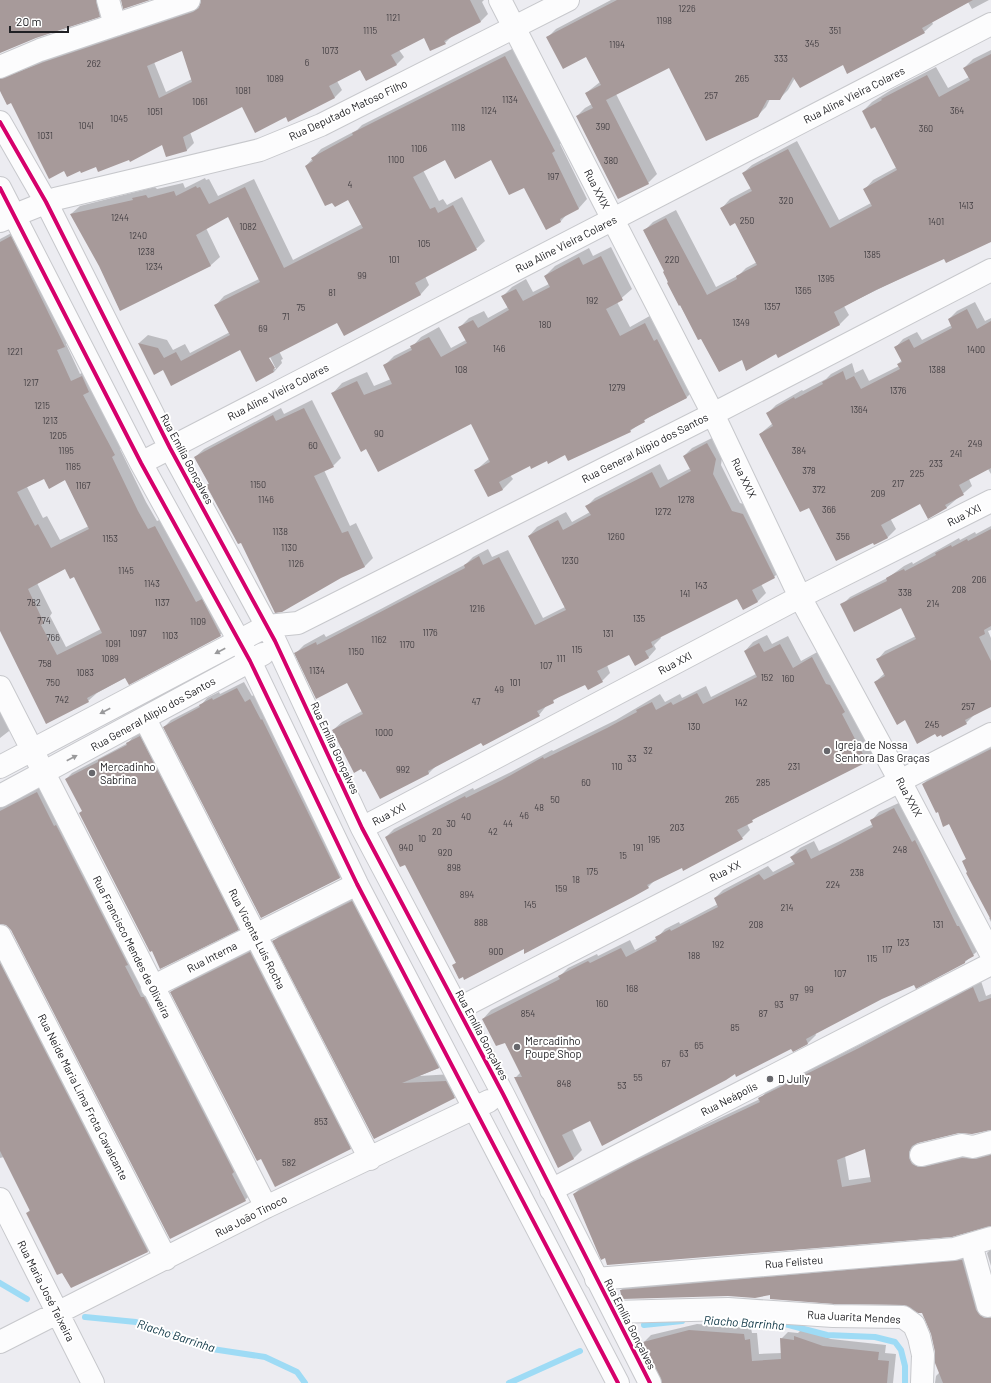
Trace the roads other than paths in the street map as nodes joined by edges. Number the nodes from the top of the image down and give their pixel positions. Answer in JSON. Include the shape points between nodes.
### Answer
{"nodes":[{"id":1,"x":108,"y":0,"type":"edge"},
{"id":2,"x":189,"y":0,"type":"edge"},
{"id":3,"x":500,"y":0,"type":"edge"},
{"id":4,"x":568,"y":0,"type":"edge"},
{"id":5,"x":991,"y":24,"type":"edge"},
{"id":6,"x":115,"y":25,"type":"junction"},
{"id":7,"x":515,"y":28,"type":"junction"},
{"id":8,"x":0,"y":67,"type":"edge"},
{"id":9,"x":0,"y":122,"type":"edge"},
{"id":10,"x":0,"y":188,"type":"edge"},
{"id":11,"x":46,"y":202,"type":"junction"},
{"id":12,"x":7,"y":218,"type":"edge"},
{"id":13,"x":613,"y":220,"type":"junction"},
{"id":14,"x":991,"y":270,"type":"edge"},
{"id":15,"x":116,"y":341,"type":"junction"},
{"id":16,"x":86,"y":357,"type":"junction"},
{"id":17,"x":713,"y":414,"type":"junction"},
{"id":18,"x":170,"y":448,"type":"junction"},
{"id":19,"x":141,"y":463,"type":"junction"},
{"id":20,"x":991,"y":501,"type":"edge"},
{"id":21,"x":800,"y":597,"type":"junction"},
{"id":22,"x":298,"y":623,"type":"junction"},
{"id":23,"x":267,"y":626,"type":"junction"},
{"id":24,"x":240,"y":641,"type":"junction"},
{"id":25,"x":278,"y":646,"type":"junction"},
{"id":26,"x":250,"y":661,"type":"junction"},
{"id":27,"x":0,"y":687,"type":"edge"},
{"id":28,"x":145,"y":719,"type":"junction"},
{"id":29,"x":991,"y":734,"type":"edge"},
{"id":30,"x":33,"y":750,"type":"junction"},
{"id":31,"x":0,"y":767,"type":"edge"},
{"id":32,"x":44,"y":772,"type":"junction"},
{"id":33,"x":900,"y":780,"type":"junction"},
{"id":34,"x":0,"y":796,"type":"edge"},
{"id":35,"x":362,"y":828,"type":"junction"},
{"id":36,"x":357,"y":884,"type":"junction"},
{"id":37,"x":399,"y":900,"type":"junction"},
{"id":38,"x":373,"y":914,"type":"junction"},
{"id":39,"x":0,"y":936,"type":"edge"},
{"id":40,"x":255,"y":936,"type":"junction"},
{"id":41,"x":991,"y":954,"type":"edge"},
{"id":42,"x":991,"y":964,"type":"edge"},
{"id":43,"x":152,"y":987,"type":"junction"},
{"id":44,"x":458,"y":1009,"type":"junction"},
{"id":45,"x":503,"y":1094,"type":"junction"},
{"id":46,"x":475,"y":1108,"type":"junction"},
{"id":47,"x":991,"y":1142,"type":"edge"},
{"id":48,"x":921,"y":1155,"type":"dead end"},
{"id":49,"x":370,"y":1159,"type":"junction"},
{"id":50,"x":551,"y":1190,"type":"junction"},
{"id":51,"x":0,"y":1199,"type":"edge"},
{"id":52,"x":266,"y":1207,"type":"junction"},
{"id":53,"x":981,"y":1241,"type":"edge"},
{"id":54,"x":166,"y":1259,"type":"junction"},
{"id":55,"x":596,"y":1279,"type":"junction"},
{"id":56,"x":988,"y":1306,"type":"dead end"},
{"id":57,"x":614,"y":1312,"type":"junction"},
{"id":58,"x":57,"y":1313,"type":"junction"},
{"id":59,"x":0,"y":1342,"type":"edge"},
{"id":60,"x":93,"y":1383,"type":"edge"},
{"id":61,"x":618,"y":1383,"type":"edge"},
{"id":62,"x":650,"y":1383,"type":"edge"},
{"id":63,"x":922,"y":1383,"type":"edge"}],
"edges":[{"from":1,"to":6,"type":"street"},
{"from":2,"to":6,"type":"street"},
{"from":3,"to":7,"type":"street","name":"Rua XXIX"},
{"from":4,"to":7,"type":"street","name":"Rua Deputado Matoso Filho"},
{"from":5,"to":13,"type":"street","name":"Rua Aline Vieira Colares"},
{"from":6,"to":8,"type":"street","via":[[40,50]]},
{"from":7,"to":11,"type":"street","name":"Rua Deputado Matoso Filho","via":[[322,125],[260,150]]},
{"from":7,"to":13,"type":"street","name":"Rua XXIX"},
{"from":9,"to":11,"type":"street","name":"Rua Emília Gonçalves"},
{"from":10,"to":12,"type":"street"},
{"from":11,"to":12,"type":"street","name":"Rua Deputado Matoso Filho"},
{"from":11,"to":15,"type":"street","name":"Rua Emília Gonçalves"},
{"from":12,"to":16,"type":"street"},
{"from":13,"to":17,"type":"street","name":"Rua XXIX"},
{"from":13,"to":18,"type":"street","name":"Rua Aline Vieira Colares"},
{"from":14,"to":17,"type":"street","name":"Rua General Alípio dos Santos"},
{"from":15,"to":16,"type":"street"},
{"from":15,"to":18,"type":"street","name":"Rua Emília Gonçalves"},
{"from":16,"to":19,"type":"street"},
{"from":17,"to":21,"type":"street","name":"Rua XXIX"},
{"from":17,"to":22,"type":"street","name":"Rua General Alípio dos Santos"},
{"from":18,"to":19,"type":"street","name":"Rua Aline Vieira Colares"},
{"from":18,"to":23,"type":"street","name":"Rua Emília Gonçalves"},
{"from":19,"to":24,"type":"street"},
{"from":20,"to":21,"type":"street","name":"Rua XXI"},
{"from":21,"to":33,"type":"street","name":"Rua XXIX"},
{"from":21,"to":35,"type":"street","name":"Rua XXI"},
{"from":22,"to":23,"type":"street","name":"Rua General Alípio dos Santos"},
{"from":22,"to":25,"type":"street","name":"Rua General Alípio dos Santos"},
{"from":23,"to":24,"type":"street","name":"Rua General Alípio dos Santos"},
{"from":23,"to":25,"type":"street","name":"Rua Emília Gonçalves"},
{"from":24,"to":26,"type":"street"},
{"from":24,"to":30,"type":"street","name":"Rua General Alípio dos Santos","one_way":true},
{"from":25,"to":26,"type":"street","name":"Rua General Alípio dos Santos"},
{"from":25,"to":35,"type":"street","name":"Rua Emília Gonçalves"},
{"from":26,"to":28,"type":"street","name":"Rua General Alípio dos Santos"},
{"from":26,"to":36,"type":"street"},
{"from":27,"to":30,"type":"street","name":"Rua Francisco Mendes de Oliveira"},
{"from":32,"to":28,"type":"street","name":"Rua General Alípio dos Santos","one_way":true},
{"from":28,"to":40,"type":"street","name":"Rua Vicente Luís Rocha"},
{"from":29,"to":33,"type":"street","name":"Rua XX"},
{"from":30,"to":31,"type":"street","name":"Rua General Alípio dos Santos"},
{"from":30,"to":32,"type":"street","name":"Rua Francisco Mendes de Oliveira"},
{"from":32,"to":34,"type":"street","name":"Rua General Alípio dos Santos"},
{"from":32,"to":43,"type":"street","name":"Rua Francisco Mendes de Oliveira"},
{"from":33,"to":41,"type":"street","name":"Rua XXIX"},
{"from":33,"to":44,"type":"street","name":"Rua XX"},
{"from":35,"to":37,"type":"street","name":"Rua Emília Gonçalves"},
{"from":36,"to":38,"type":"street"},
{"from":36,"to":40,"type":"street","name":"Rua Interna"},
{"from":37,"to":38,"type":"street"},
{"from":37,"to":44,"type":"street","name":"Rua Emília Gonçalves"},
{"from":38,"to":46,"type":"street"},
{"from":39,"to":54,"type":"street","name":"Rua Neide Maria Lima Frota Cavalcante"},
{"from":40,"to":43,"type":"street","name":"Rua Interna"},
{"from":40,"to":49,"type":"street","name":"Rua Vicente Luís Rocha"},
{"from":42,"to":50,"type":"street","name":"Rua Neápolis"},
{"from":43,"to":52,"type":"street","name":"Rua Francisco Mendes de Oliveira"},
{"from":44,"to":45,"type":"street","name":"Rua Emília Gonçalves"},
{"from":45,"to":46,"type":"street","name":"Rua João Tinoco"},
{"from":45,"to":50,"type":"street","name":"Rua Emília Gonçalves"},
{"from":46,"to":49,"type":"street","name":"Rua João Tinoco"},
{"from":46,"to":61,"type":"street"},
{"from":47,"to":48,"type":"street","via":[[973,1146],[962,1145]]},
{"from":49,"to":52,"type":"street","name":"Rua João Tinoco"},
{"from":50,"to":55,"type":"street","name":"Rua Emília Gonçalves"},
{"from":51,"to":58,"type":"street","name":"Rua Maria José Teixeira"},
{"from":52,"to":54,"type":"street","name":"Rua João Tinoco"},
{"from":53,"to":55,"type":"street","name":"Rua Felisteu","via":[[954,1249]]},
{"from":53,"to":56,"type":"street"},
{"from":54,"to":58,"type":"street","name":"Rua João Tinoco"},
{"from":55,"to":57,"type":"street","name":"Rua Emília Gonçalves"},
{"from":57,"to":62,"type":"street","name":"Rua Emília Gonçalves"},
{"from":57,"to":63,"type":"street","name":"Rua Juarita Mendes","via":[[728,1308],[833,1316],[903,1317],[914,1325],[919,1338]]},
{"from":58,"to":59,"type":"street","name":"Rua João Tinoco"},
{"from":58,"to":60,"type":"street","name":"Rua Maria José Teixeira"}]}
